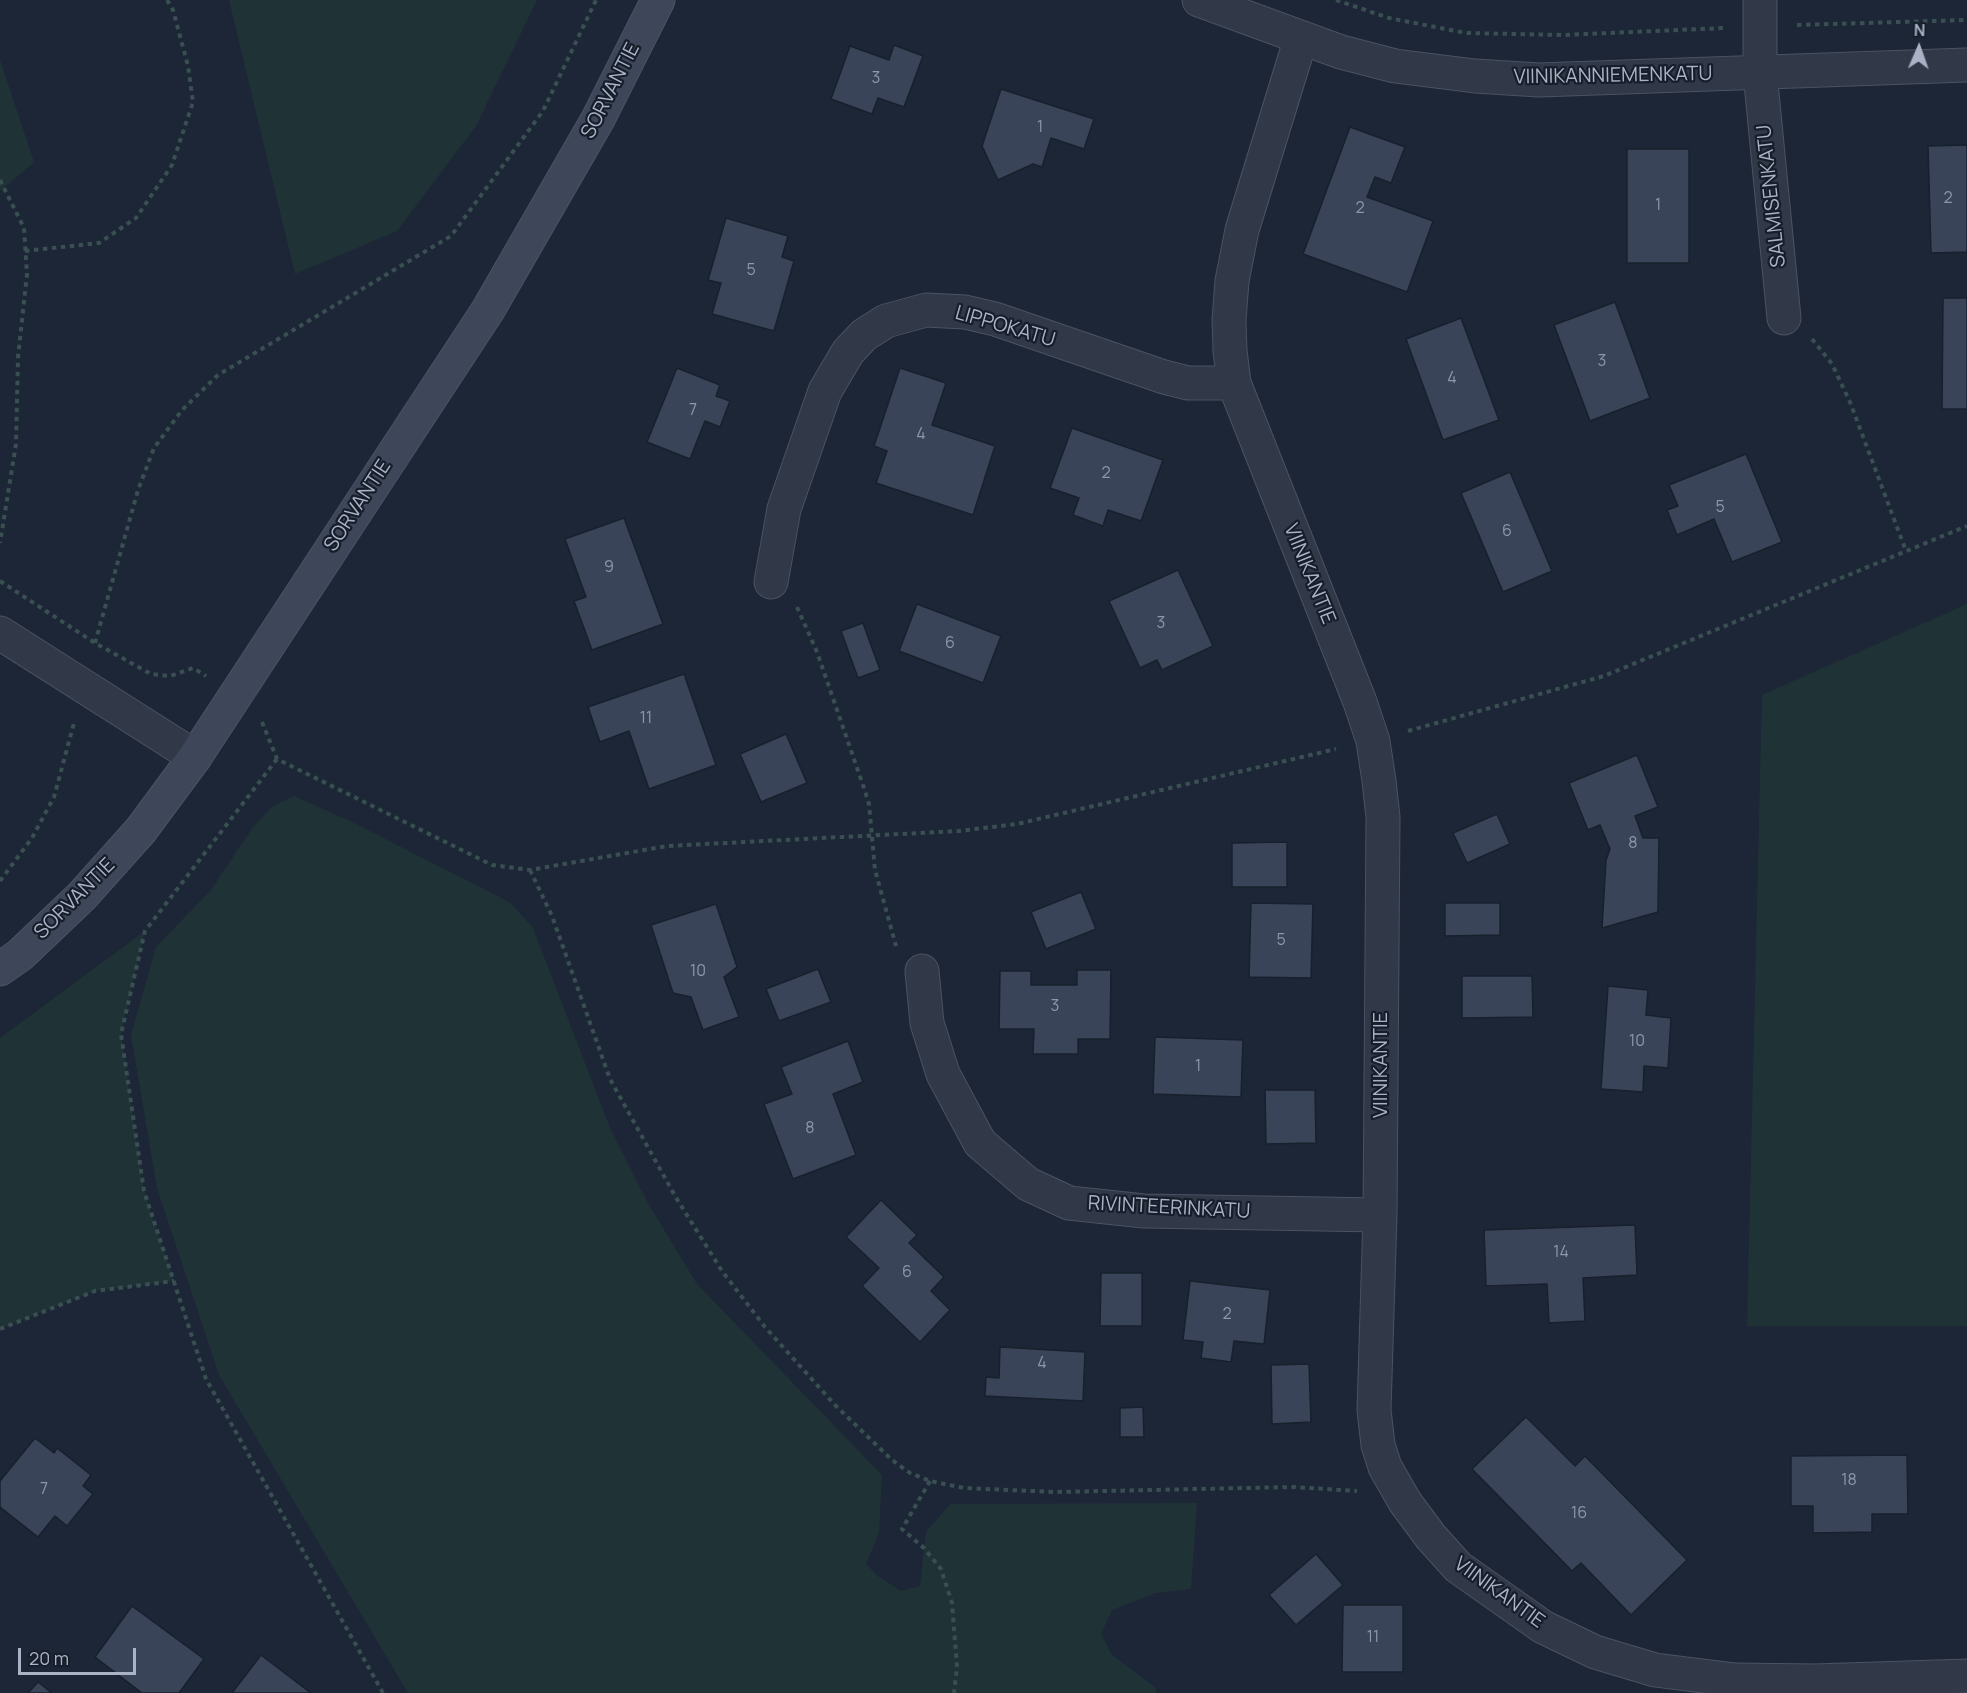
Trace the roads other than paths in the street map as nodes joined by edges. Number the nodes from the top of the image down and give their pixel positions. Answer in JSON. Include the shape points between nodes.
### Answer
{"nodes":[{"id":1,"x":658,"y":0,"type":"edge"},
{"id":2,"x":1199,"y":0,"type":"edge"},
{"id":3,"x":1760,"y":13,"type":"edge"},
{"id":4,"x":1301,"y":38,"type":"junction"},
{"id":5,"x":1967,"y":65,"type":"edge"},
{"id":6,"x":1760,"y":73,"type":"junction"},
{"id":7,"x":1784,"y":318,"type":"road end"},
{"id":8,"x":1234,"y":383,"type":"junction"},
{"id":9,"x":771,"y":582,"type":"road end"},
{"id":10,"x":0,"y":633,"type":"edge"},
{"id":11,"x":195,"y":757,"type":"junction"},
{"id":12,"x":0,"y":969,"type":"edge"},
{"id":13,"x":922,"y":972,"type":"road end"},
{"id":14,"x":1380,"y":1215,"type":"junction"},
{"id":15,"x":1967,"y":1676,"type":"edge"}],
"edges":[{"from":1,"to":11,"type":"main road","name":"SORVANTIE","via":[[598,119],[488,309]]},
{"from":2,"to":4,"type":"street","name":"VIINIKANNIEMENKATU"},
{"from":3,"to":6,"type":"street","name":"SALMISENKATU"},
{"from":4,"to":6,"type":"street","name":"VIINIKANNIEMENKATU","via":[[1395,66],[1475,76],[1539,80]]},
{"from":4,"to":8,"type":"street","name":"VIINIKANTIE","via":[[1240,240],[1229,320]]},
{"from":5,"to":6,"type":"street","name":"VIINIKANNIEMENKATU"},
{"from":6,"to":7,"type":"street","name":"SALMISENKATU"},
{"from":8,"to":9,"type":"street","name":"LIPPOKATU","via":[[1188,383],[1164,377],[966,312],[926,310],[886,321],[864,335],[848,352],[825,391],[784,509]]},
{"from":8,"to":14,"type":"street","name":"VIINIKANTIE","via":[[1373,741],[1383,817]]},
{"from":10,"to":11,"type":"street"},
{"from":11,"to":12,"type":"main road","name":"SORVANTIE","via":[[141,830],[82,896]]},
{"from":13,"to":14,"type":"street","name":"RIVINTEERINKATU","via":[[927,1023],[943,1074],[980,1143],[1028,1184],[1069,1203],[1144,1210]]},
{"from":14,"to":15,"type":"street","name":"VIINIKANTIE","via":[[1374,1410],[1378,1445],[1393,1483],[1458,1568],[1543,1627],[1595,1652],[1655,1670],[1735,1680]]}]}
